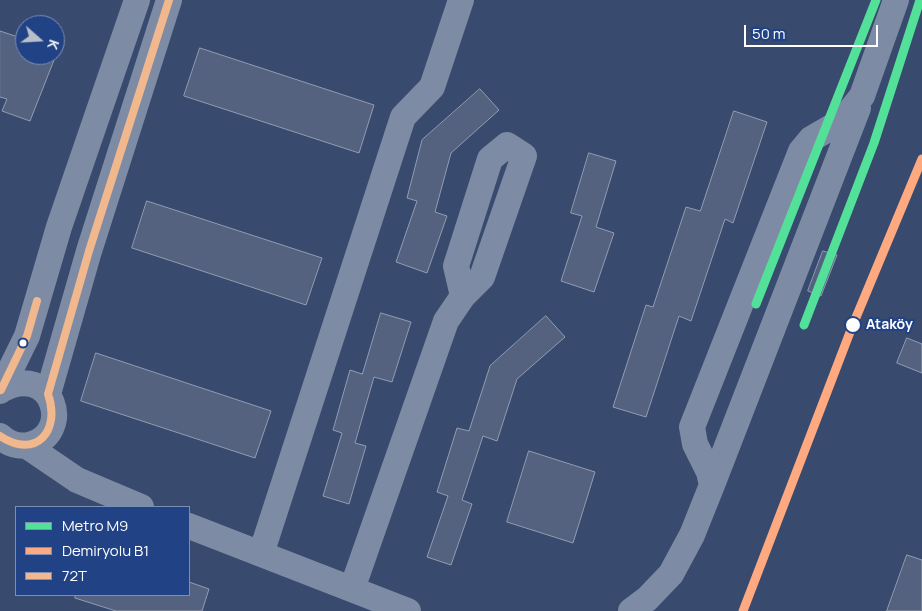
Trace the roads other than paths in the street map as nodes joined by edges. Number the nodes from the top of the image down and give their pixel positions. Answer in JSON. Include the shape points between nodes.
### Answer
{"nodes":[{"id":1,"x":137,"y":0,"type":"edge"},
{"id":2,"x":169,"y":0,"type":"edge"},
{"id":3,"x":461,"y":0,"type":"edge"},
{"id":4,"x":896,"y":0,"type":"edge"},
{"id":5,"x":862,"y":96,"type":"junction"},
{"id":6,"x":59,"y":227,"type":"junction"},
{"id":7,"x":94,"y":239,"type":"junction"},
{"id":8,"x":463,"y":296,"type":"junction"},
{"id":9,"x":0,"y":391,"type":"edge"},
{"id":10,"x":48,"y":394,"type":"junction"},
{"id":11,"x":51,"y":429,"type":"junction"},
{"id":12,"x":0,"y":436,"type":"edge"},
{"id":13,"x":27,"y":446,"type":"junction"},
{"id":14,"x":77,"y":480,"type":"junction"},
{"id":15,"x":712,"y":485,"type":"junction"},
{"id":16,"x":139,"y":506,"type":"edge"},
{"id":17,"x":190,"y":526,"type":"edge"},
{"id":18,"x":261,"y":554,"type":"junction"},
{"id":19,"x":352,"y":589,"type":"junction"},
{"id":20,"x":408,"y":611,"type":"edge"},
{"id":21,"x":631,"y":611,"type":"edge"}],
"edges":[{"from":1,"to":6,"type":"street"},
{"from":2,"to":7,"type":"street"},
{"from":3,"to":18,"type":"street","via":[[432,87],[403,117]]},
{"from":4,"to":5,"type":"street"},
{"from":5,"to":15,"type":"street"},
{"from":5,"to":15,"type":"street","via":[[842,121],[811,139],[801,151],[692,427],[695,444]]},
{"from":6,"to":7,"type":"street"},
{"from":6,"to":9,"type":"street","via":[[27,336]]},
{"from":7,"to":10,"type":"street"},
{"from":8,"to":8,"type":"street","via":[[456,266],[490,160],[507,145],[524,156],[482,277]]},
{"from":8,"to":19,"type":"street","via":[[446,321]]},
{"from":9,"to":10,"type":"street","via":[[20,382],[40,387]]},
{"from":10,"to":11,"type":"street","via":[[54,411]]},
{"from":11,"to":13,"type":"street","via":[[45,437]]},
{"from":11,"to":14,"type":"street"},
{"from":12,"to":13,"type":"street","via":[[11,444]]},
{"from":13,"to":14,"type":"street"},
{"from":14,"to":16,"type":"street"},
{"from":15,"to":21,"type":"street","via":[[692,535],[671,574]]},
{"from":17,"to":18,"type":"street"},
{"from":18,"to":19,"type":"street"},
{"from":19,"to":20,"type":"street"}]}
